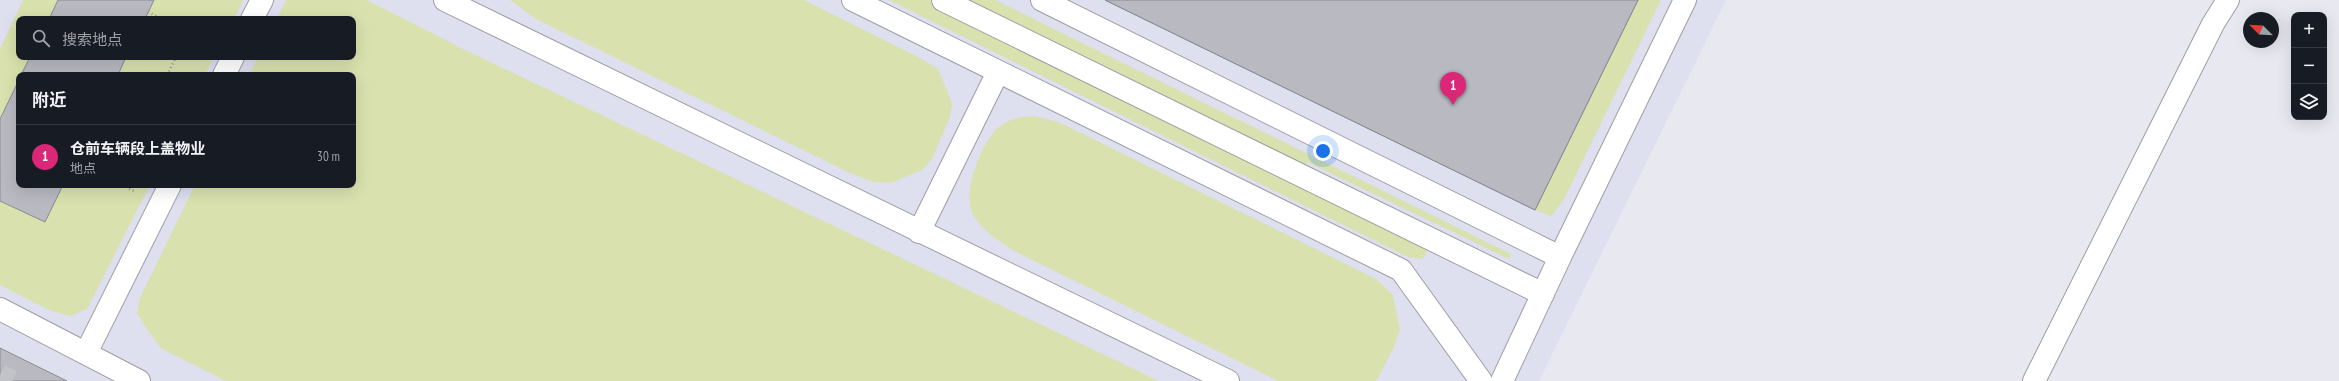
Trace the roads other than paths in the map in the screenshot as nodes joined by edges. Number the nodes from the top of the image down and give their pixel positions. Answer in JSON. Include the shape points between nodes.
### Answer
{"nodes":[{"id":1,"x":262,"y":0,"type":"edge"},
{"id":2,"x":445,"y":0,"type":"edge"},
{"id":3,"x":853,"y":0,"type":"edge"},
{"id":4,"x":943,"y":0,"type":"edge"},
{"id":5,"x":1042,"y":0,"type":"edge"},
{"id":6,"x":1686,"y":0,"type":"edge"},
{"id":7,"x":2228,"y":0,"type":"edge"},
{"id":8,"x":254,"y":16,"type":"edge"},
{"id":9,"x":232,"y":60,"type":"edge"},
{"id":10,"x":226,"y":72,"type":"edge"},
{"id":11,"x":998,"y":72,"type":"junction"},
{"id":12,"x":168,"y":188,"type":"edge"},
{"id":13,"x":918,"y":232,"type":"junction"},
{"id":14,"x":1560,"y":257,"type":"junction"},
{"id":15,"x":1543,"y":294,"type":"junction"},
{"id":16,"x":0,"y":309,"type":"edge"},
{"id":17,"x":86,"y":353,"type":"junction"},
{"id":18,"x":139,"y":381,"type":"edge"},
{"id":19,"x":1228,"y":381,"type":"edge"},
{"id":20,"x":1481,"y":381,"type":"edge"},
{"id":21,"x":1502,"y":381,"type":"edge"},
{"id":22,"x":2034,"y":381,"type":"edge"}],
"edges":[{"from":1,"to":8,"type":"street"},
{"from":2,"to":13,"type":"street"},
{"from":3,"to":11,"type":"street"},
{"from":4,"to":15,"type":"street"},
{"from":5,"to":14,"type":"street"},
{"from":6,"to":14,"type":"street"},
{"from":7,"to":22,"type":"street","via":[[2213,24]]},
{"from":9,"to":10,"type":"street"},
{"from":11,"to":13,"type":"street"},
{"from":11,"to":20,"type":"street","via":[[1400,270]]},
{"from":12,"to":17,"type":"street"},
{"from":13,"to":19,"type":"street"},
{"from":14,"to":15,"type":"street"},
{"from":15,"to":21,"type":"street"},
{"from":16,"to":17,"type":"street"},
{"from":17,"to":18,"type":"street"}]}
